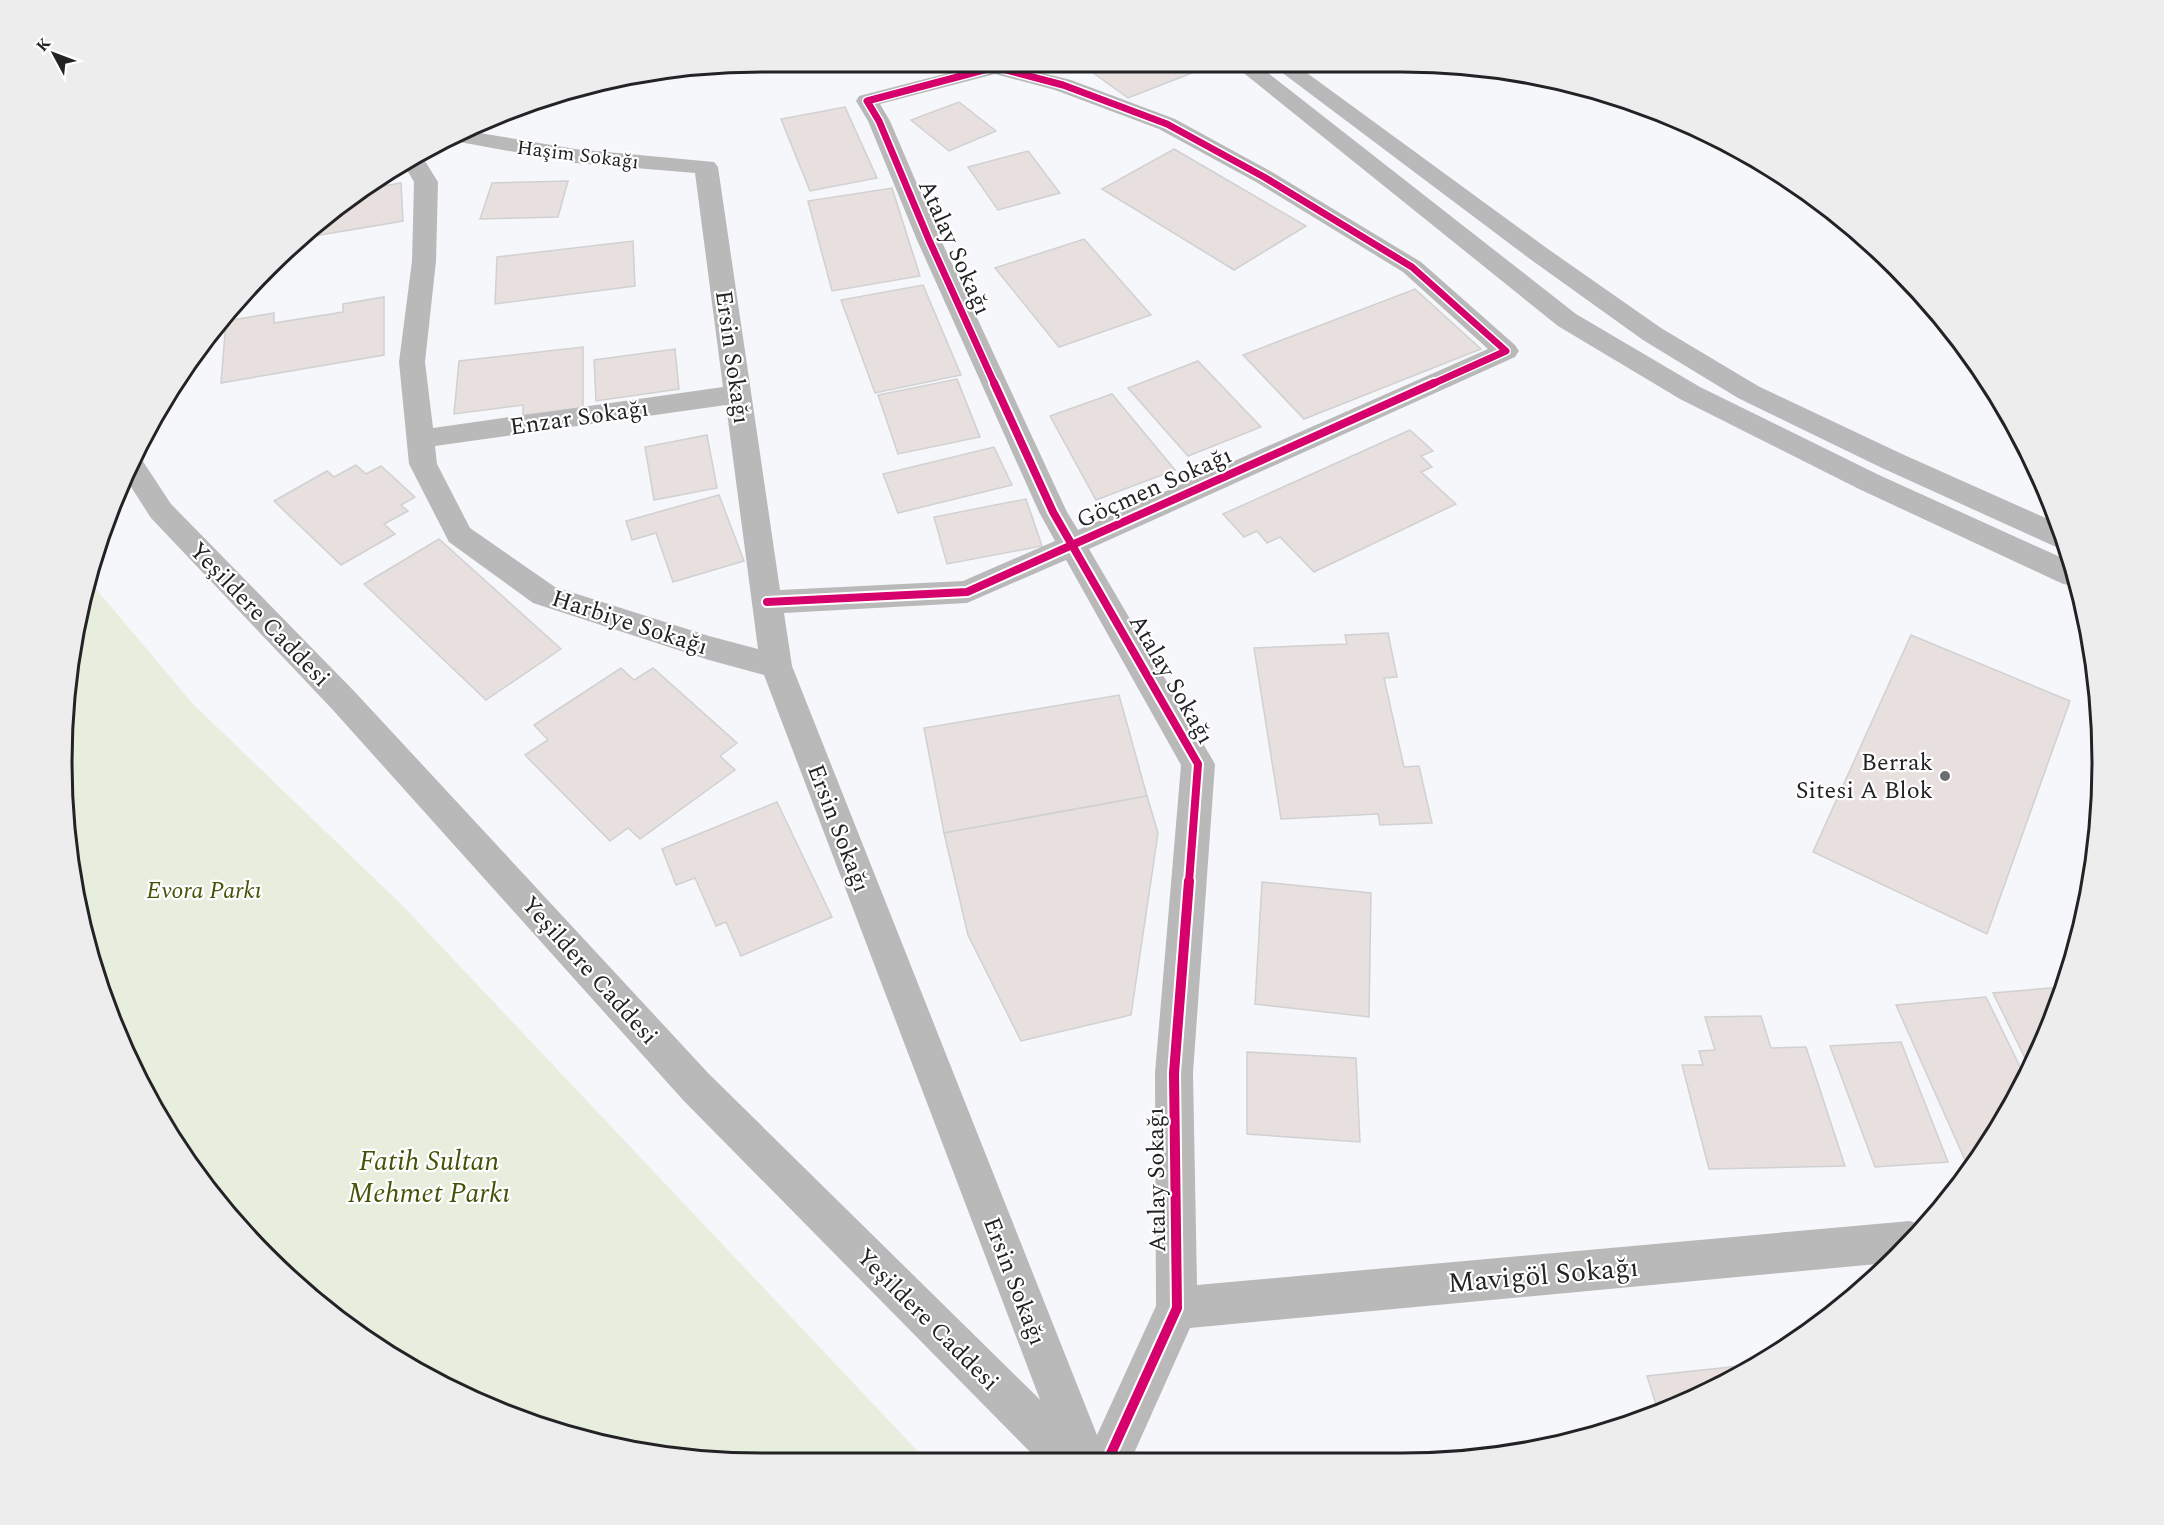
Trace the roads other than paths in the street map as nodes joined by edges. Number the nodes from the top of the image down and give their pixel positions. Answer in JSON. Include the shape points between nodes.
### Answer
{"nodes":[{"id":1,"x":976,"y":72,"type":"edge"},
{"id":2,"x":1014,"y":72,"type":"edge"},
{"id":3,"x":1254,"y":72,"type":"edge"},
{"id":4,"x":1293,"y":72,"type":"edge"},
{"id":5,"x":867,"y":101,"type":"joint"},
{"id":6,"x":468,"y":138,"type":"edge"},
{"id":7,"x":416,"y":166,"type":"edge"},
{"id":8,"x":706,"y":167,"type":"joint"},
{"id":9,"x":738,"y":394,"type":"junction"},
{"id":10,"x":421,"y":439,"type":"junction"},
{"id":11,"x":136,"y":473,"type":"edge"},
{"id":12,"x":2052,"y":533,"type":"edge"},
{"id":13,"x":1072,"y":545,"type":"junction"},
{"id":14,"x":2064,"y":572,"type":"edge"},
{"id":15,"x":767,"y":602,"type":"junction"},
{"id":16,"x":776,"y":666,"type":"junction"},
{"id":17,"x":1898,"y":1242,"type":"edge"},
{"id":18,"x":1177,"y":1308,"type":"junction"},
{"id":19,"x":1062,"y":1453,"type":"edge"},
{"id":20,"x":1082,"y":1453,"type":"edge"},
{"id":21,"x":1111,"y":1453,"type":"edge"}],
"edges":[{"from":1,"to":5,"type":"street","name":"Göçmen Sokağı"},
{"from":2,"to":13,"type":"street","name":"Göçmen Sokağı","via":[[1063,85],[1167,124],[1264,177],[1412,267],[1506,351]]},
{"from":3,"to":14,"type":"street","via":[[1567,320],[1690,393],[1869,482]]},
{"from":4,"to":12,"type":"street","via":[[1652,334],[1768,402]]},
{"from":5,"to":13,"type":"street","name":"Atalay Sokağı","via":[[1053,512]]},
{"from":6,"to":8,"type":"street","name":"Haşim Sokağı","via":[[575,156]]},
{"from":7,"to":10,"type":"street","name":"Harbiye Sokağı","via":[[426,182],[424,261],[412,362]]},
{"from":8,"to":9,"type":"street","name":"Ersin Sokağı"},
{"from":9,"to":10,"type":"street","name":"Enzar Sokağı"},
{"from":9,"to":15,"type":"street","name":"Ersin Sokağı"},
{"from":10,"to":16,"type":"street","name":"Harbiye Sokağı","via":[[423,464],[459,535],[544,596]]},
{"from":11,"to":19,"type":"street","name":"Yeşildere Caddesi","via":[[161,511],[343,700],[696,1087]]},
{"from":13,"to":15,"type":"street","name":"Göçmen Sokağı","via":[[967,592]]},
{"from":13,"to":18,"type":"street","name":"Atalay Sokağı","via":[[1198,764],[1174,1073]]},
{"from":15,"to":16,"type":"street","name":"Ersin Sokağı"},
{"from":16,"to":20,"type":"street","name":"Ersin Sokağı"},
{"from":17,"to":18,"type":"street","name":"Mavigöl Sokağı"},
{"from":18,"to":21,"type":"street","name":"Atalay Sokağı"}]}
